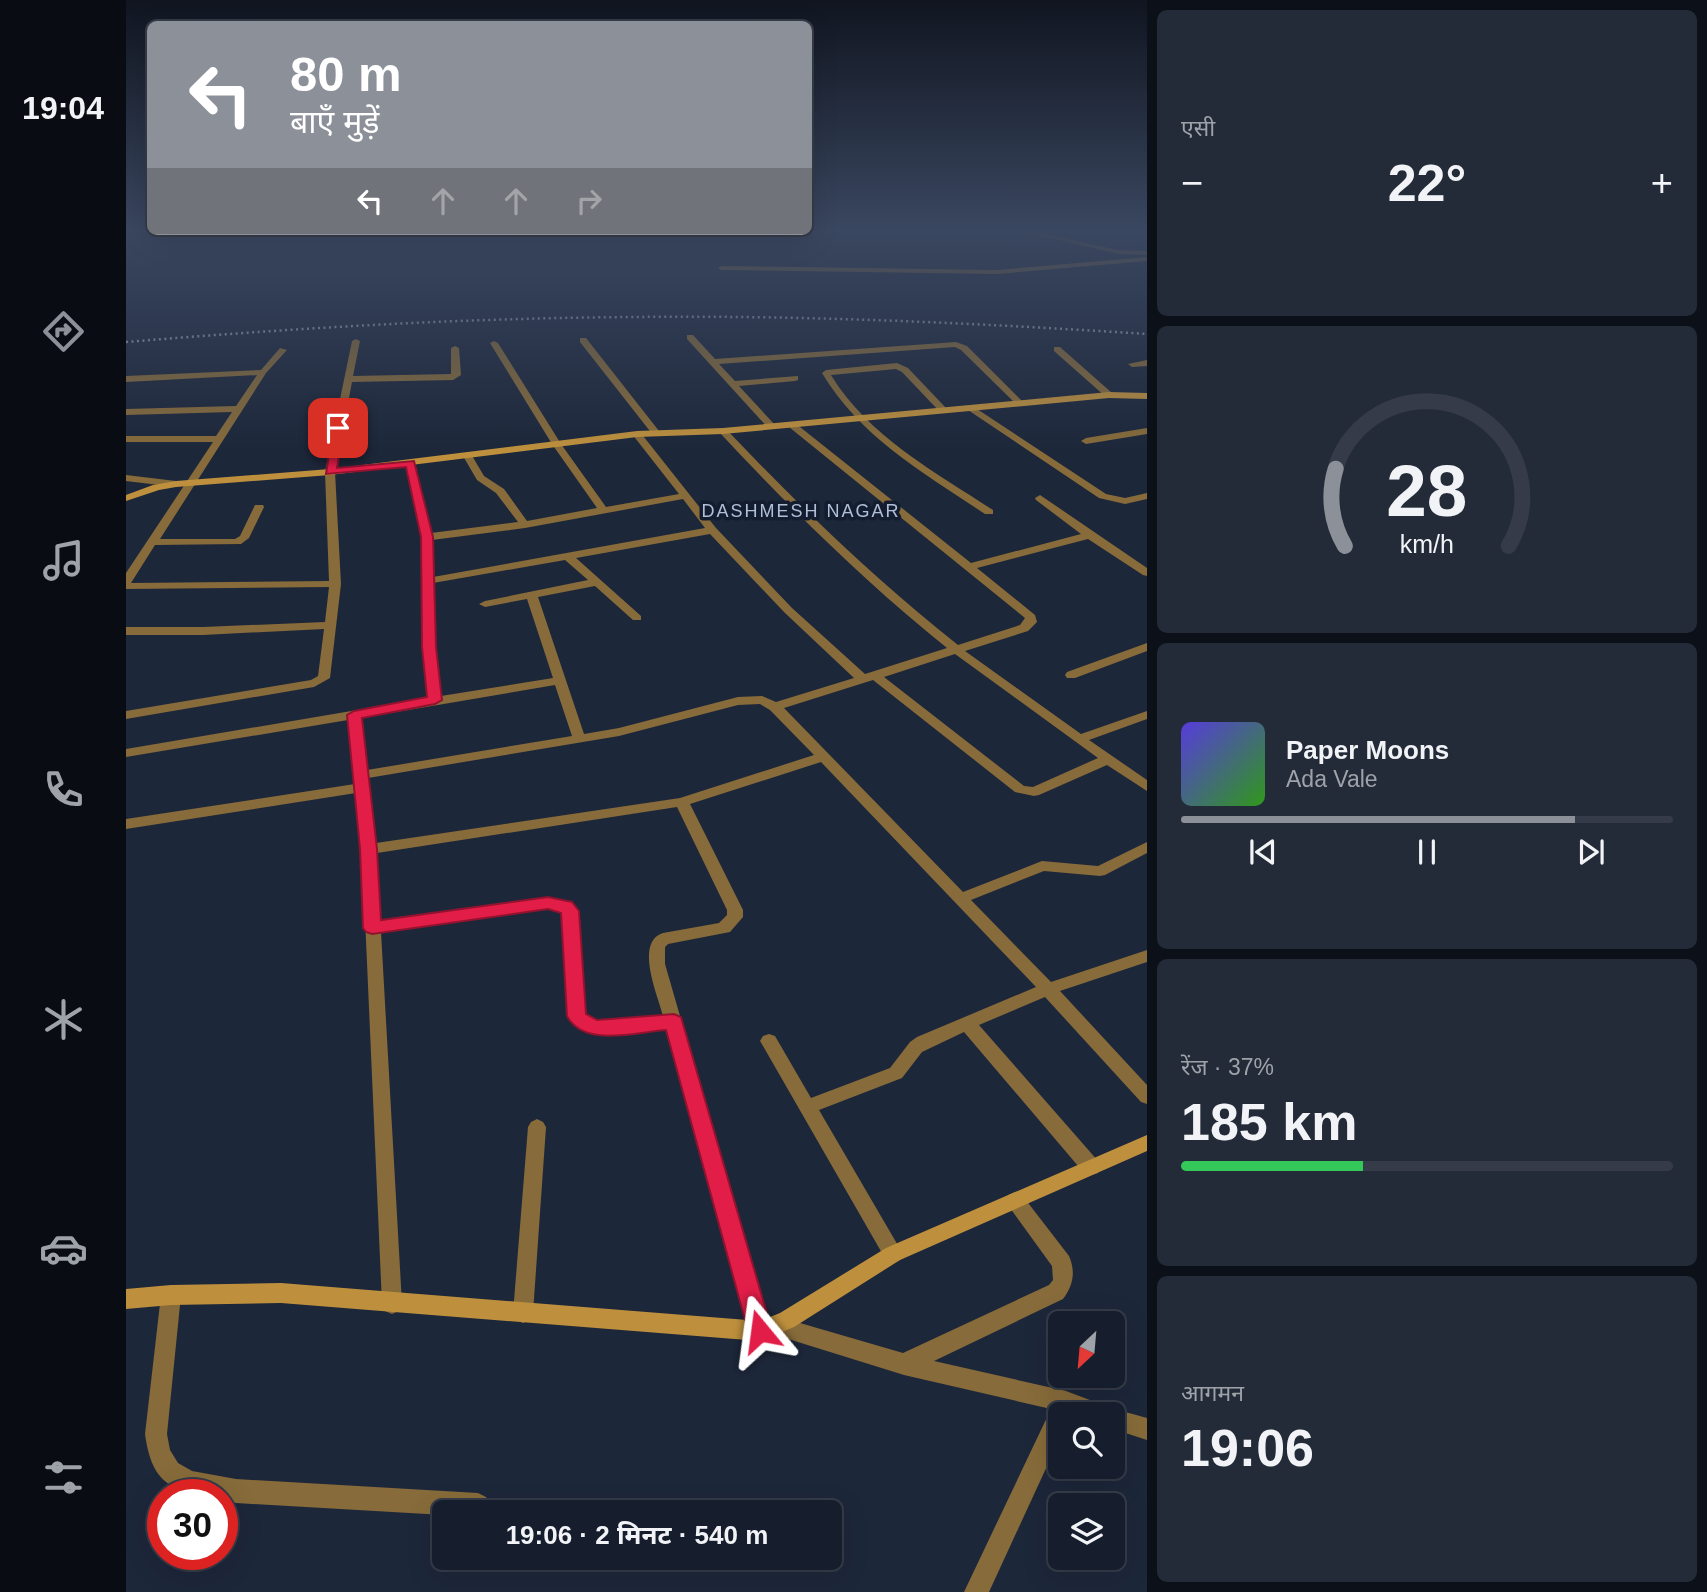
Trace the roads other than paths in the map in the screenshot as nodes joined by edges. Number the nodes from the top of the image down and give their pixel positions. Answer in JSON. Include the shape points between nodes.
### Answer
{"nodes":[{"id":1,"x":690,"y":337,"type":"dead end"},
{"id":2,"x":583,"y":340,"type":"dead end"},
{"id":3,"x":356,"y":341,"type":"dead end"},
{"id":4,"x":494,"y":343,"type":"dead end"},
{"id":5,"x":455,"y":348,"type":"dead end"},
{"id":6,"x":1057,"y":349,"type":"dead end"},
{"id":7,"x":282,"y":350,"type":"dead end"},
{"id":8,"x":711,"y":362,"type":"junction"},
{"id":9,"x":1147,"y":363,"type":"edge"},
{"id":10,"x":1132,"y":364,"type":"dead end"},
{"id":11,"x":263,"y":372,"type":"junction"},
{"id":12,"x":795,"y":378,"type":"dead end"},
{"id":13,"x":126,"y":379,"type":"edge"},
{"id":14,"x":349,"y":379,"type":"junction"},
{"id":15,"x":732,"y":384,"type":"junction"},
{"id":16,"x":1108,"y":395,"type":"junction"},
{"id":17,"x":1144,"y":395,"type":"edge"},
{"id":18,"x":1019,"y":402,"type":"junction"},
{"id":19,"x":971,"y":408,"type":"junction"},
{"id":20,"x":239,"y":409,"type":"junction"},
{"id":21,"x":943,"y":410,"type":"junction"},
{"id":22,"x":126,"y":412,"type":"edge"},
{"id":23,"x":860,"y":418,"type":"junction"},
{"id":24,"x":792,"y":425,"type":"junction"},
{"id":25,"x":772,"y":427,"type":"junction"},
{"id":26,"x":723,"y":431,"type":"junction"},
{"id":27,"x":1147,"y":431,"type":"edge"},
{"id":28,"x":656,"y":433,"type":"junction"},
{"id":29,"x":636,"y":434,"type":"junction"},
{"id":30,"x":126,"y":439,"type":"edge"},
{"id":31,"x":220,"y":439,"type":"junction"},
{"id":32,"x":1086,"y":441,"type":"dead end"},
{"id":33,"x":557,"y":444,"type":"junction"},
{"id":34,"x":468,"y":456,"type":"junction"},
{"id":35,"x":411,"y":463,"type":"junction"},
{"id":36,"x":330,"y":472,"type":"junction"},
{"id":37,"x":126,"y":478,"type":"edge"},
{"id":38,"x":191,"y":482,"type":"junction"},
{"id":39,"x":176,"y":484,"type":"junction"},
{"id":40,"x":684,"y":496,"type":"junction"},
{"id":41,"x":1147,"y":496,"type":"edge"},
{"id":42,"x":126,"y":498,"type":"edge"},
{"id":43,"x":1040,"y":498,"type":"dead end"},
{"id":44,"x":259,"y":508,"type":"dead end"},
{"id":45,"x":603,"y":510,"type":"junction"},
{"id":46,"x":989,"y":512,"type":"dead end"},
{"id":47,"x":525,"y":524,"type":"junction"},
{"id":48,"x":712,"y":530,"type":"junction"},
{"id":49,"x":1090,"y":535,"type":"junction"},
{"id":50,"x":427,"y":537,"type":"junction"},
{"id":51,"x":153,"y":542,"type":"junction"},
{"id":52,"x":569,"y":557,"type":"junction"},
{"id":53,"x":968,"y":567,"type":"junction"},
{"id":54,"x":1147,"y":573,"type":"edge"},
{"id":55,"x":428,"y":582,"type":"junction"},
{"id":56,"x":597,"y":582,"type":"junction"},
{"id":57,"x":126,"y":584,"type":"edge"},
{"id":58,"x":335,"y":584,"type":"junction"},
{"id":59,"x":532,"y":596,"type":"junction"},
{"id":60,"x":485,"y":604,"type":"dead end"},
{"id":61,"x":637,"y":618,"type":"dead end"},
{"id":62,"x":329,"y":625,"type":"junction"},
{"id":63,"x":126,"y":631,"type":"edge"},
{"id":64,"x":1147,"y":647,"type":"edge"},
{"id":65,"x":955,"y":649,"type":"junction"},
{"id":66,"x":1071,"y":675,"type":"dead end"},
{"id":67,"x":868,"y":677,"type":"junction"},
{"id":68,"x":561,"y":680,"type":"junction"},
{"id":69,"x":435,"y":700,"type":"junction"},
{"id":70,"x":775,"y":707,"type":"junction"},
{"id":71,"x":126,"y":715,"type":"edge"},
{"id":72,"x":354,"y":715,"type":"junction"},
{"id":73,"x":1147,"y":715,"type":"edge"},
{"id":74,"x":579,"y":738,"type":"junction"},
{"id":75,"x":1079,"y":739,"type":"junction"},
{"id":76,"x":126,"y":753,"type":"edge"},
{"id":77,"x":822,"y":757,"type":"junction"},
{"id":78,"x":1108,"y":759,"type":"junction"},
{"id":79,"x":360,"y":781,"type":"junction"},
{"id":80,"x":1147,"y":787,"type":"edge"},
{"id":81,"x":682,"y":802,"type":"junction"},
{"id":82,"x":126,"y":824,"type":"edge"},
{"id":83,"x":1147,"y":846,"type":"edge"},
{"id":84,"x":369,"y":849,"type":"junction"},
{"id":85,"x":960,"y":899,"type":"junction"},
{"id":86,"x":372,"y":928,"type":"junction"},
{"id":87,"x":1147,"y":956,"type":"edge"},
{"id":88,"x":1048,"y":989,"type":"junction"},
{"id":89,"x":674,"y":1022,"type":"junction"},
{"id":90,"x":967,"y":1023,"type":"junction"},
{"id":91,"x":769,"y":1041,"type":"dead end"},
{"id":92,"x":1147,"y":1097,"type":"edge"},
{"id":93,"x":807,"y":1107,"type":"junction"},
{"id":94,"x":537,"y":1127,"type":"dead end"},
{"id":95,"x":1147,"y":1143,"type":"edge"},
{"id":96,"x":1091,"y":1167,"type":"junction"},
{"id":97,"x":1015,"y":1201,"type":"junction"},
{"id":98,"x":893,"y":1254,"type":"junction"},
{"id":99,"x":171,"y":1295,"type":"junction"},
{"id":100,"x":126,"y":1299,"type":"edge"},
{"id":101,"x":392,"y":1304,"type":"junction"},
{"id":102,"x":523,"y":1313,"type":"junction"},
{"id":103,"x":768,"y":1329,"type":"junction"},
{"id":104,"x":904,"y":1364,"type":"junction"},
{"id":105,"x":1066,"y":1402,"type":"edge"},
{"id":106,"x":1125,"y":1422,"type":"edge"},
{"id":107,"x":1147,"y":1429,"type":"edge"},
{"id":108,"x":1048,"y":1440,"type":"edge"},
{"id":109,"x":432,"y":1502,"type":"edge"},
{"id":110,"x":976,"y":1592,"type":"edge"}],
"edges":[{"from":1,"to":8,"type":"street"},
{"from":2,"to":28,"type":"street"},
{"from":3,"to":14,"type":"street"},
{"from":4,"to":33,"type":"street"},
{"from":5,"to":14,"type":"street","via":[[457,375],[453,377]]},
{"from":6,"to":16,"type":"street"},
{"from":7,"to":11,"type":"street"},
{"from":8,"to":15,"type":"street"},
{"from":8,"to":18,"type":"street","via":[[956,344]]},
{"from":9,"to":10,"type":"street"},
{"from":11,"to":13,"type":"street"},
{"from":11,"to":20,"type":"street"},
{"from":12,"to":15,"type":"street"},
{"from":14,"to":36,"type":"street"},
{"from":15,"to":25,"type":"street"},
{"from":16,"to":17,"type":"street"},
{"from":16,"to":18,"type":"street"},
{"from":18,"to":19,"type":"street"},
{"from":19,"to":21,"type":"street"},
{"from":19,"to":41,"type":"street","via":[[1103,496],[1125,501]]},
{"from":20,"to":22,"type":"street"},
{"from":20,"to":31,"type":"street"},
{"from":21,"to":23,"type":"street"},
{"from":21,"to":23,"type":"street","via":[[897,366],[826,373]]},
{"from":23,"to":24,"type":"street"},
{"from":23,"to":46,"type":"street","via":[[893,447]]},
{"from":24,"to":25,"type":"street"},
{"from":24,"to":53,"type":"street"},
{"from":25,"to":26,"type":"street"},
{"from":26,"to":28,"type":"street"},
{"from":26,"to":65,"type":"street","via":[[859,564]]},
{"from":27,"to":32,"type":"street"},
{"from":28,"to":29,"type":"street"},
{"from":29,"to":33,"type":"street"},
{"from":29,"to":40,"type":"street"},
{"from":30,"to":31,"type":"street"},
{"from":31,"to":38,"type":"street"},
{"from":33,"to":34,"type":"street"},
{"from":33,"to":45,"type":"street"},
{"from":34,"to":35,"type":"street"},
{"from":34,"to":47,"type":"street","via":[[481,478],[500,491]]},
{"from":35,"to":36,"type":"street"},
{"from":35,"to":50,"type":"street"},
{"from":36,"to":38,"type":"street"},
{"from":36,"to":58,"type":"street"},
{"from":37,"to":39,"type":"street"},
{"from":38,"to":39,"type":"street"},
{"from":38,"to":51,"type":"street"},
{"from":39,"to":42,"type":"street"},
{"from":40,"to":45,"type":"street"},
{"from":40,"to":48,"type":"street"},
{"from":43,"to":49,"type":"street"},
{"from":44,"to":51,"type":"street","via":[[244,538],[237,542]]},
{"from":45,"to":47,"type":"street"},
{"from":47,"to":50,"type":"street"},
{"from":48,"to":52,"type":"street"},
{"from":48,"to":67,"type":"street","via":[[788,610]]},
{"from":49,"to":53,"type":"street"},
{"from":49,"to":54,"type":"street"},
{"from":50,"to":55,"type":"street"},
{"from":51,"to":57,"type":"street"},
{"from":52,"to":55,"type":"street"},
{"from":52,"to":56,"type":"street"},
{"from":53,"to":65,"type":"street","via":[[1031,617],[1031,622]]},
{"from":55,"to":69,"type":"street"},
{"from":56,"to":59,"type":"street"},
{"from":56,"to":61,"type":"street"},
{"from":57,"to":58,"type":"street"},
{"from":58,"to":62,"type":"street"},
{"from":59,"to":60,"type":"street"},
{"from":59,"to":68,"type":"street"},
{"from":62,"to":63,"type":"street"},
{"from":62,"to":71,"type":"street","via":[[326,674],[319,681]]},
{"from":64,"to":66,"type":"street"},
{"from":65,"to":67,"type":"street"},
{"from":65,"to":75,"type":"street"},
{"from":67,"to":70,"type":"street"},
{"from":67,"to":78,"type":"street","via":[[1020,789],[1034,792]]},
{"from":68,"to":69,"type":"street"},
{"from":68,"to":74,"type":"street"},
{"from":69,"to":72,"type":"street"},
{"from":70,"to":74,"type":"street","via":[[762,700],[738,701],[651,725]]},
{"from":70,"to":77,"type":"street"},
{"from":72,"to":76,"type":"street"},
{"from":72,"to":79,"type":"street"},
{"from":73,"to":75,"type":"street"},
{"from":74,"to":79,"type":"street"},
{"from":75,"to":78,"type":"street"},
{"from":77,"to":81,"type":"street"},
{"from":77,"to":85,"type":"street"},
{"from":78,"to":80,"type":"street"},
{"from":79,"to":82,"type":"street"},
{"from":79,"to":84,"type":"street"},
{"from":81,"to":84,"type":"street"},
{"from":81,"to":89,"type":"street","via":[[736,910],[724,928],[663,939],[657,946],[657,964]]},
{"from":83,"to":85,"type":"street","via":[[1100,871],[1042,866]]},
{"from":84,"to":86,"type":"street"},
{"from":85,"to":88,"type":"street"},
{"from":86,"to":89,"type":"street","via":[[558,904],[570,911],[576,1016],[582,1023],[596,1028]]},
{"from":86,"to":101,"type":"street"},
{"from":87,"to":88,"type":"street"},
{"from":88,"to":90,"type":"street"},
{"from":88,"to":92,"type":"street"},
{"from":89,"to":103,"type":"street"},
{"from":90,"to":93,"type":"street","via":[[916,1047],[896,1073]]},
{"from":90,"to":96,"type":"street"},
{"from":91,"to":93,"type":"street"},
{"from":93,"to":98,"type":"street"},
{"from":94,"to":102,"type":"street"},
{"from":95,"to":96,"type":"street"},
{"from":96,"to":97,"type":"street"},
{"from":97,"to":98,"type":"street"},
{"from":97,"to":104,"type":"street","via":[[1062,1263],[1063,1283],[1056,1292]]},
{"from":98,"to":103,"type":"street"},
{"from":99,"to":100,"type":"street"},
{"from":99,"to":101,"type":"street","via":[[281,1293]]},
{"from":99,"to":109,"type":"street","via":[[156,1434],[159,1454],[170,1471],[188,1482],[236,1491]]},
{"from":101,"to":102,"type":"street"},
{"from":102,"to":103,"type":"street"},
{"from":103,"to":104,"type":"street"},
{"from":104,"to":105,"type":"street"},
{"from":106,"to":107,"type":"street"},
{"from":108,"to":110,"type":"street"}]}
